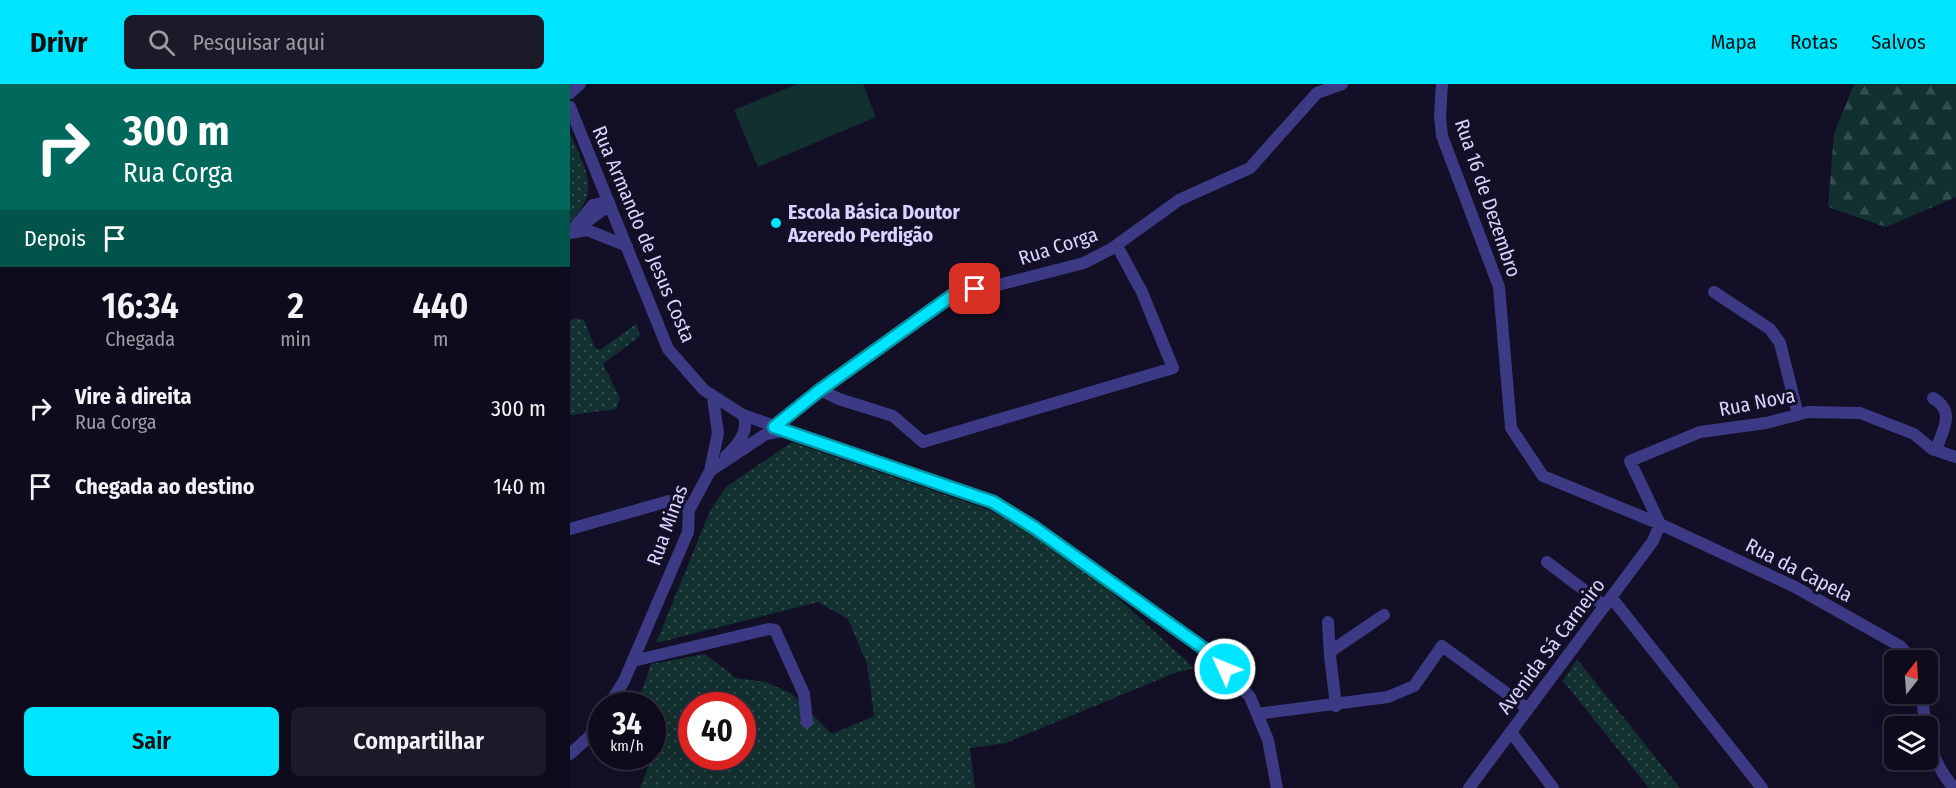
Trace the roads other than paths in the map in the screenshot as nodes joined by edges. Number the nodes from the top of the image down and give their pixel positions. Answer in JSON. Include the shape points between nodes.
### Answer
{"nodes":[{"id":1,"x":580,"y":84,"type":"edge"},
{"id":2,"x":1342,"y":84,"type":"edge"},
{"id":3,"x":1442,"y":84,"type":"edge"},
{"id":4,"x":570,"y":93,"type":"edge"},
{"id":5,"x":570,"y":107,"type":"edge"},
{"id":6,"x":599,"y":177,"type":"junction"},
{"id":7,"x":609,"y":202,"type":"junction"},
{"id":8,"x":591,"y":208,"type":"junction"},
{"id":9,"x":570,"y":233,"type":"edge"},
{"id":10,"x":627,"y":246,"type":"junction"},
{"id":11,"x":1117,"y":246,"type":"junction"},
{"id":12,"x":1714,"y":292,"type":"dead end"},
{"id":13,"x":820,"y":390,"type":"junction"},
{"id":14,"x":713,"y":398,"type":"junction"},
{"id":15,"x":1934,"y":398,"type":"dead end"},
{"id":16,"x":743,"y":415,"type":"junction"},
{"id":17,"x":1798,"y":415,"type":"junction"},
{"id":18,"x":780,"y":428,"type":"junction"},
{"id":19,"x":1936,"y":450,"type":"junction"},
{"id":20,"x":1956,"y":457,"type":"edge"},
{"id":21,"x":710,"y":471,"type":"junction"},
{"id":22,"x":689,"y":510,"type":"junction"},
{"id":23,"x":1660,"y":524,"type":"junction"},
{"id":24,"x":570,"y":529,"type":"edge"},
{"id":25,"x":1547,"y":562,"type":"dead end"},
{"id":26,"x":1608,"y":602,"type":"junction"},
{"id":27,"x":1384,"y":615,"type":"dead end"},
{"id":28,"x":1328,"y":622,"type":"dead end"},
{"id":29,"x":1904,"y":650,"type":"edge"},
{"id":30,"x":1330,"y":656,"type":"junction"},
{"id":31,"x":633,"y":661,"type":"junction"},
{"id":32,"x":616,"y":692,"type":"edge"},
{"id":33,"x":1336,"y":706,"type":"junction"},
{"id":34,"x":1528,"y":709,"type":"junction"},
{"id":35,"x":1257,"y":714,"type":"junction"},
{"id":36,"x":807,"y":722,"type":"dead end"},
{"id":37,"x":1511,"y":732,"type":"junction"},
{"id":38,"x":588,"y":738,"type":"edge"},
{"id":39,"x":570,"y":754,"type":"edge"},
{"id":40,"x":1938,"y":768,"type":"edge"},
{"id":41,"x":1277,"y":788,"type":"edge"},
{"id":42,"x":1469,"y":788,"type":"edge"},
{"id":43,"x":1553,"y":788,"type":"edge"},
{"id":44,"x":1762,"y":788,"type":"edge"},
{"id":45,"x":1954,"y":788,"type":"edge"}],
"edges":[{"from":1,"to":4,"type":"street"},
{"from":2,"to":11,"type":"street","name":"Rua Corga","via":[[1317,93],[1250,168],[1179,200]]},
{"from":3,"to":23,"type":"street","name":"Rua 16 de Dezembro","via":[[1442,136],[1498,287],[1511,428],[1543,476]]},
{"from":5,"to":6,"type":"street","name":"Rua Armando de Jesus Costa"},
{"from":6,"to":7,"type":"street","name":"Rua Armando de Jesus Costa"},
{"from":6,"to":8,"type":"street"},
{"from":7,"to":8,"type":"street","via":[[598,202]]},
{"from":7,"to":9,"type":"street"},
{"from":7,"to":10,"type":"street","name":"Rua Armando de Jesus Costa"},
{"from":8,"to":9,"type":"street"},
{"from":9,"to":10,"type":"street","via":[[587,230]]},
{"from":10,"to":14,"type":"street","name":"Rua Armando de Jesus Costa","via":[[668,349]]},
{"from":11,"to":13,"type":"street","name":"Rua Corga","via":[[1084,263],[957,292]]},
{"from":11,"to":13,"type":"street","via":[[1142,292],[1173,368],[923,442],[893,416]]},
{"from":12,"to":17,"type":"street","via":[[1770,330],[1780,343]]},
{"from":13,"to":18,"type":"street","name":"Rua Corga"},
{"from":14,"to":16,"type":"street","name":"Rua Armando de Jesus Costa"},
{"from":14,"to":21,"type":"street","via":[[718,434]]},
{"from":15,"to":19,"type":"street","via":[[1945,405],[1947,412]]},
{"from":16,"to":18,"type":"street","name":"Rua Armando de Jesus Costa"},
{"from":16,"to":21,"type":"street","via":[[745,425],[735,448]]},
{"from":17,"to":19,"type":"street","name":"Rua Nova","via":[[1860,413],[1914,434]]},
{"from":17,"to":23,"type":"street","name":"Rua Nova","via":[[1700,432],[1630,461]]},
{"from":18,"to":21,"type":"street","name":"Rua Minas"},
{"from":18,"to":35,"type":"street","name":"Rua Armando de Jesus Costa","via":[[993,502],[1213,655],[1250,697]]},
{"from":19,"to":20,"type":"street","name":"Rua Nova"},
{"from":21,"to":22,"type":"street","name":"Rua Minas"},
{"from":22,"to":24,"type":"street","via":[[669,501]]},
{"from":22,"to":31,"type":"street","name":"Rua Minas","via":[[688,532]]},
{"from":23,"to":26,"type":"street","name":"Avenida Sá Carneiro","via":[[1653,541]]},
{"from":23,"to":29,"type":"street","name":"Rua da Capela","via":[[1796,587]]},
{"from":25,"to":26,"type":"street"},
{"from":26,"to":34,"type":"street","name":"Avenida Sá Carneiro"},
{"from":26,"to":44,"type":"street"},
{"from":27,"to":30,"type":"street","via":[[1331,651]]},
{"from":28,"to":30,"type":"street"},
{"from":30,"to":33,"type":"street"},
{"from":31,"to":32,"type":"street","name":"Rua Minas"},
{"from":31,"to":36,"type":"street","via":[[776,630],[804,693]]},
{"from":33,"to":34,"type":"street","via":[[1388,697],[1414,687],[1442,646]]},
{"from":33,"to":35,"type":"street"},
{"from":34,"to":37,"type":"street","name":"Avenida Sá Carneiro"},
{"from":35,"to":41,"type":"street","name":"Rua Armando de Jesus Costa","via":[[1268,740]]},
{"from":37,"to":42,"type":"street","name":"Avenida Sá Carneiro"},
{"from":37,"to":43,"type":"street"},
{"from":38,"to":39,"type":"street"},
{"from":40,"to":45,"type":"street"}]}
